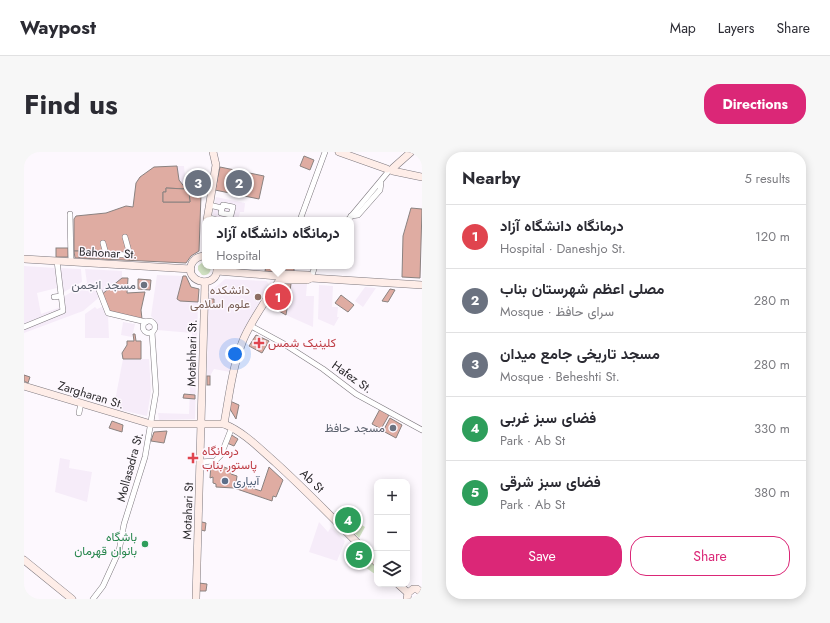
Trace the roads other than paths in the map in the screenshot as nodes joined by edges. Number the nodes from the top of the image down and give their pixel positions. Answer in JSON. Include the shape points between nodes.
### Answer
{"nodes":[{"id":1,"x":213,"y":152,"type":"edge"},
{"id":2,"x":325,"y":152,"type":"edge"},
{"id":3,"x":339,"y":152,"type":"edge"},
{"id":4,"x":411,"y":152,"type":"edge"},
{"id":5,"x":390,"y":170,"type":"junction"},
{"id":6,"x":422,"y":177,"type":"edge"},
{"id":7,"x":209,"y":205,"type":"junction"},
{"id":8,"x":222,"y":208,"type":"dead end"},
{"id":9,"x":70,"y":214,"type":"dead end"},
{"id":10,"x":207,"y":217,"type":"edge"},
{"id":11,"x":301,"y":217,"type":"edge"},
{"id":12,"x":353,"y":217,"type":"edge"},
{"id":13,"x":125,"y":237,"type":"dead end"},
{"id":14,"x":103,"y":243,"type":"dead end"},
{"id":15,"x":119,"y":254,"type":"junction"},
{"id":16,"x":202,"y":257,"type":"edge"},
{"id":17,"x":24,"y":259,"type":"edge"},
{"id":18,"x":57,"y":261,"type":"junction"},
{"id":19,"x":71,"y":262,"type":"junction"},
{"id":20,"x":119,"y":265,"type":"junction"},
{"id":21,"x":191,"y":269,"type":"junction"},
{"id":22,"x":283,"y":269,"type":"edge"},
{"id":23,"x":314,"y":269,"type":"edge"},
{"id":24,"x":219,"y":270,"type":"edge"},
{"id":25,"x":280,"y":278,"type":"junction"},
{"id":26,"x":311,"y":278,"type":"junction"},
{"id":27,"x":205,"y":285,"type":"junction"},
{"id":28,"x":422,"y":285,"type":"edge"},
{"id":29,"x":99,"y":290,"type":"dead end"},
{"id":30,"x":61,"y":296,"type":"junction"},
{"id":31,"x":54,"y":297,"type":"dead end"},
{"id":32,"x":146,"y":322,"type":"junction"},
{"id":33,"x":251,"y":326,"type":"junction"},
{"id":34,"x":24,"y":327,"type":"edge"},
{"id":35,"x":152,"y":332,"type":"junction"},
{"id":36,"x":24,"y":386,"type":"edge"},
{"id":37,"x":81,"y":403,"type":"junction"},
{"id":38,"x":79,"y":413,"type":"dead end"},
{"id":39,"x":151,"y":424,"type":"junction"},
{"id":40,"x":201,"y":424,"type":"junction"},
{"id":41,"x":224,"y":424,"type":"junction"},
{"id":42,"x":232,"y":427,"type":"junction"},
{"id":43,"x":422,"y":430,"type":"edge"},
{"id":44,"x":200,"y":462,"type":"junction"},
{"id":45,"x":24,"y":560,"type":"edge"},
{"id":46,"x":374,"y":560,"type":"edge"},
{"id":47,"x":400,"y":587,"type":"edge"},
{"id":48,"x":418,"y":588,"type":"edge"},
{"id":49,"x":422,"y":593,"type":"edge"},
{"id":50,"x":408,"y":596,"type":"edge"},
{"id":51,"x":72,"y":599,"type":"edge"},
{"id":52,"x":93,"y":599,"type":"edge"},
{"id":53,"x":196,"y":599,"type":"edge"}],
"edges":[{"from":1,"to":7,"type":"main road","via":[[216,165]]},
{"from":2,"to":11,"type":"street"},
{"from":3,"to":5,"type":"main road"},
{"from":4,"to":5,"type":"main road"},
{"from":5,"to":6,"type":"main road"},
{"from":5,"to":12,"type":"street","via":[[381,181],[380,190],[358,215]]},
{"from":7,"to":8,"type":"street"},
{"from":7,"to":10,"type":"main road"},
{"from":9,"to":19,"type":"street"},
{"from":13,"to":15,"type":"street","via":[[130,255]]},
{"from":14,"to":15,"type":"street","via":[[106,254]]},
{"from":15,"to":20,"type":"street"},
{"from":16,"to":21,"type":"main road","via":[[196,259]]},
{"from":17,"to":18,"type":"main road","name":"Bahonar St."},
{"from":18,"to":19,"type":"main road","name":"Bahonar St."},
{"from":18,"to":30,"type":"street"},
{"from":19,"to":20,"type":"main road","name":"Bahonar St."},
{"from":20,"to":21,"type":"main road","name":"Bahonar St."},
{"from":21,"to":27,"type":"main road","via":[[195,279]]},
{"from":22,"to":25,"type":"street"},
{"from":23,"to":26,"type":"street"},
{"from":24,"to":25,"type":"main road"},
{"from":24,"to":27,"type":"main road"},
{"from":25,"to":26,"type":"main road"},
{"from":25,"to":33,"type":"main road"},
{"from":26,"to":28,"type":"main road"},
{"from":27,"to":40,"type":"main road","name":"Motahhari St."},
{"from":29,"to":32,"type":"street","via":[[108,313]]},
{"from":30,"to":31,"type":"street"},
{"from":30,"to":34,"type":"street","via":[[63,311]]},
{"from":32,"to":35,"type":"street","via":[[144,329],[148,333]]},
{"from":32,"to":35,"type":"street","via":[[154,324]]},
{"from":33,"to":41,"type":"main road","via":[[242,342],[235,366]]},
{"from":33,"to":43,"type":"street","name":"Hafez St.","via":[[302,356],[356,394]]},
{"from":35,"to":39,"type":"street","name":"Mollasadra St.","via":[[156,392]]},
{"from":36,"to":37,"type":"main road","name":"Zargharan St."},
{"from":37,"to":38,"type":"street"},
{"from":37,"to":39,"type":"main road","name":"Zargharan St."},
{"from":39,"to":40,"type":"main road","name":"Zargharan St."},
{"from":39,"to":52,"type":"street","name":"Mollasadra St.","via":[[145,457],[124,524],[119,550],[106,579]]},
{"from":40,"to":41,"type":"main road","name":"Zargharan St."},
{"from":40,"to":44,"type":"main road","name":"Motahari St"},
{"from":41,"to":42,"type":"main road","name":"Ab St"},
{"from":42,"to":44,"type":"street","via":[[221,455],[215,461]]},
{"from":42,"to":46,"type":"main road","name":"Ab St","via":[[290,475]]},
{"from":44,"to":53,"type":"main road","name":"Motahari St"},
{"from":45,"to":51,"type":"main road"},
{"from":47,"to":50,"type":"main road"},
{"from":48,"to":49,"type":"main road"},
{"from":48,"to":50,"type":"main road"}]}
